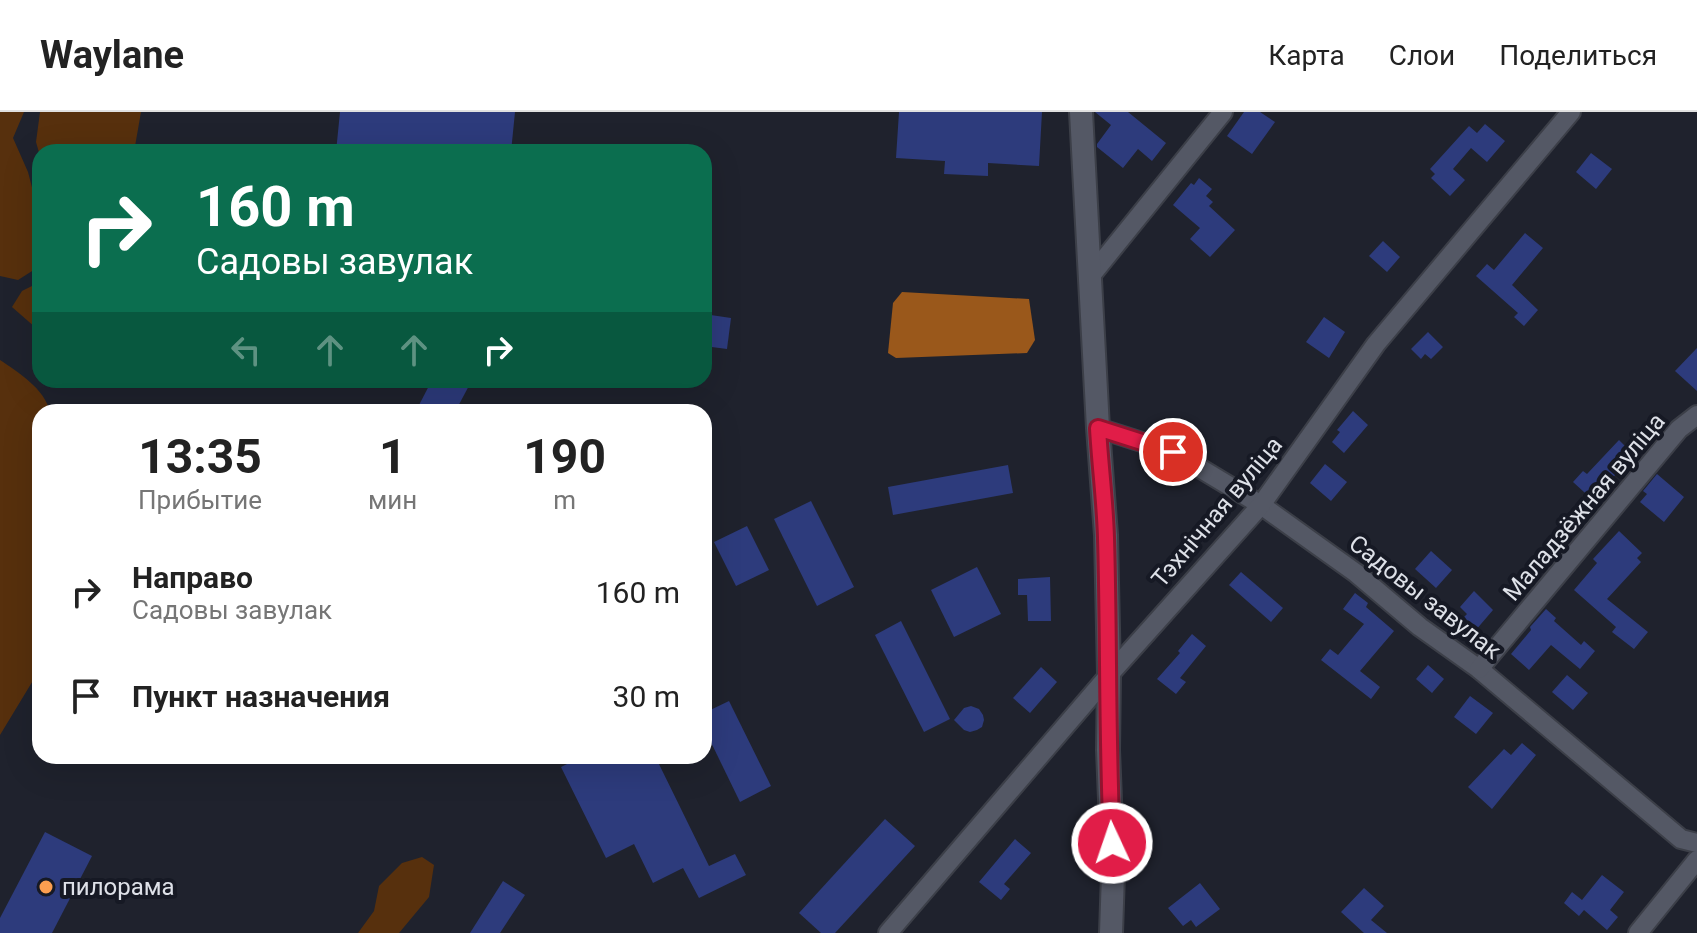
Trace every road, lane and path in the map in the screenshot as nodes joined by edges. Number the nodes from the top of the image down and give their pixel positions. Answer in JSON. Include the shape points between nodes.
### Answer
{"nodes":[{"id":1,"x":1081,"y":112,"type":"edge"},
{"id":2,"x":1223,"y":112,"type":"edge"},
{"id":3,"x":1571,"y":112,"type":"edge"},
{"id":4,"x":1089,"y":278,"type":"junction"},
{"id":5,"x":1697,"y":415,"type":"edge"},
{"id":6,"x":1098,"y":428,"type":"junction"},
{"id":7,"x":1261,"y":505,"type":"junction"},
{"id":8,"x":1479,"y":669,"type":"junction"},
{"id":9,"x":1109,"y":675,"type":"junction"},
{"id":10,"x":1697,"y":843,"type":"edge"},
{"id":11,"x":1697,"y":860,"type":"edge"},
{"id":12,"x":888,"y":933,"type":"edge"},
{"id":13,"x":1111,"y":933,"type":"edge"},
{"id":14,"x":1638,"y":933,"type":"edge"}],
"edges":[{"from":1,"to":4,"type":"street"},
{"from":2,"to":4,"type":"street"},
{"from":3,"to":7,"type":"street","name":"Тэхнічная вуліца","via":[[1376,344]]},
{"from":4,"to":6,"type":"street"},
{"from":5,"to":8,"type":"street","name":"Маладзёжная вуліца","via":[[1679,429]]},
{"from":6,"to":7,"type":"street","name":"Садовы завулак","via":[[1173,452]]},
{"from":6,"to":9,"type":"street"},
{"from":7,"to":8,"type":"street","name":"Садовы завулак"},
{"from":7,"to":9,"type":"street","name":"Тэхнічная вуліца"},
{"from":8,"to":10,"type":"street","name":"Садовы завулак","via":[[1681,839]]},
{"from":9,"to":12,"type":"street","name":"Тэхнічная вуліца"},
{"from":9,"to":13,"type":"street"},
{"from":11,"to":14,"type":"street"}]}
